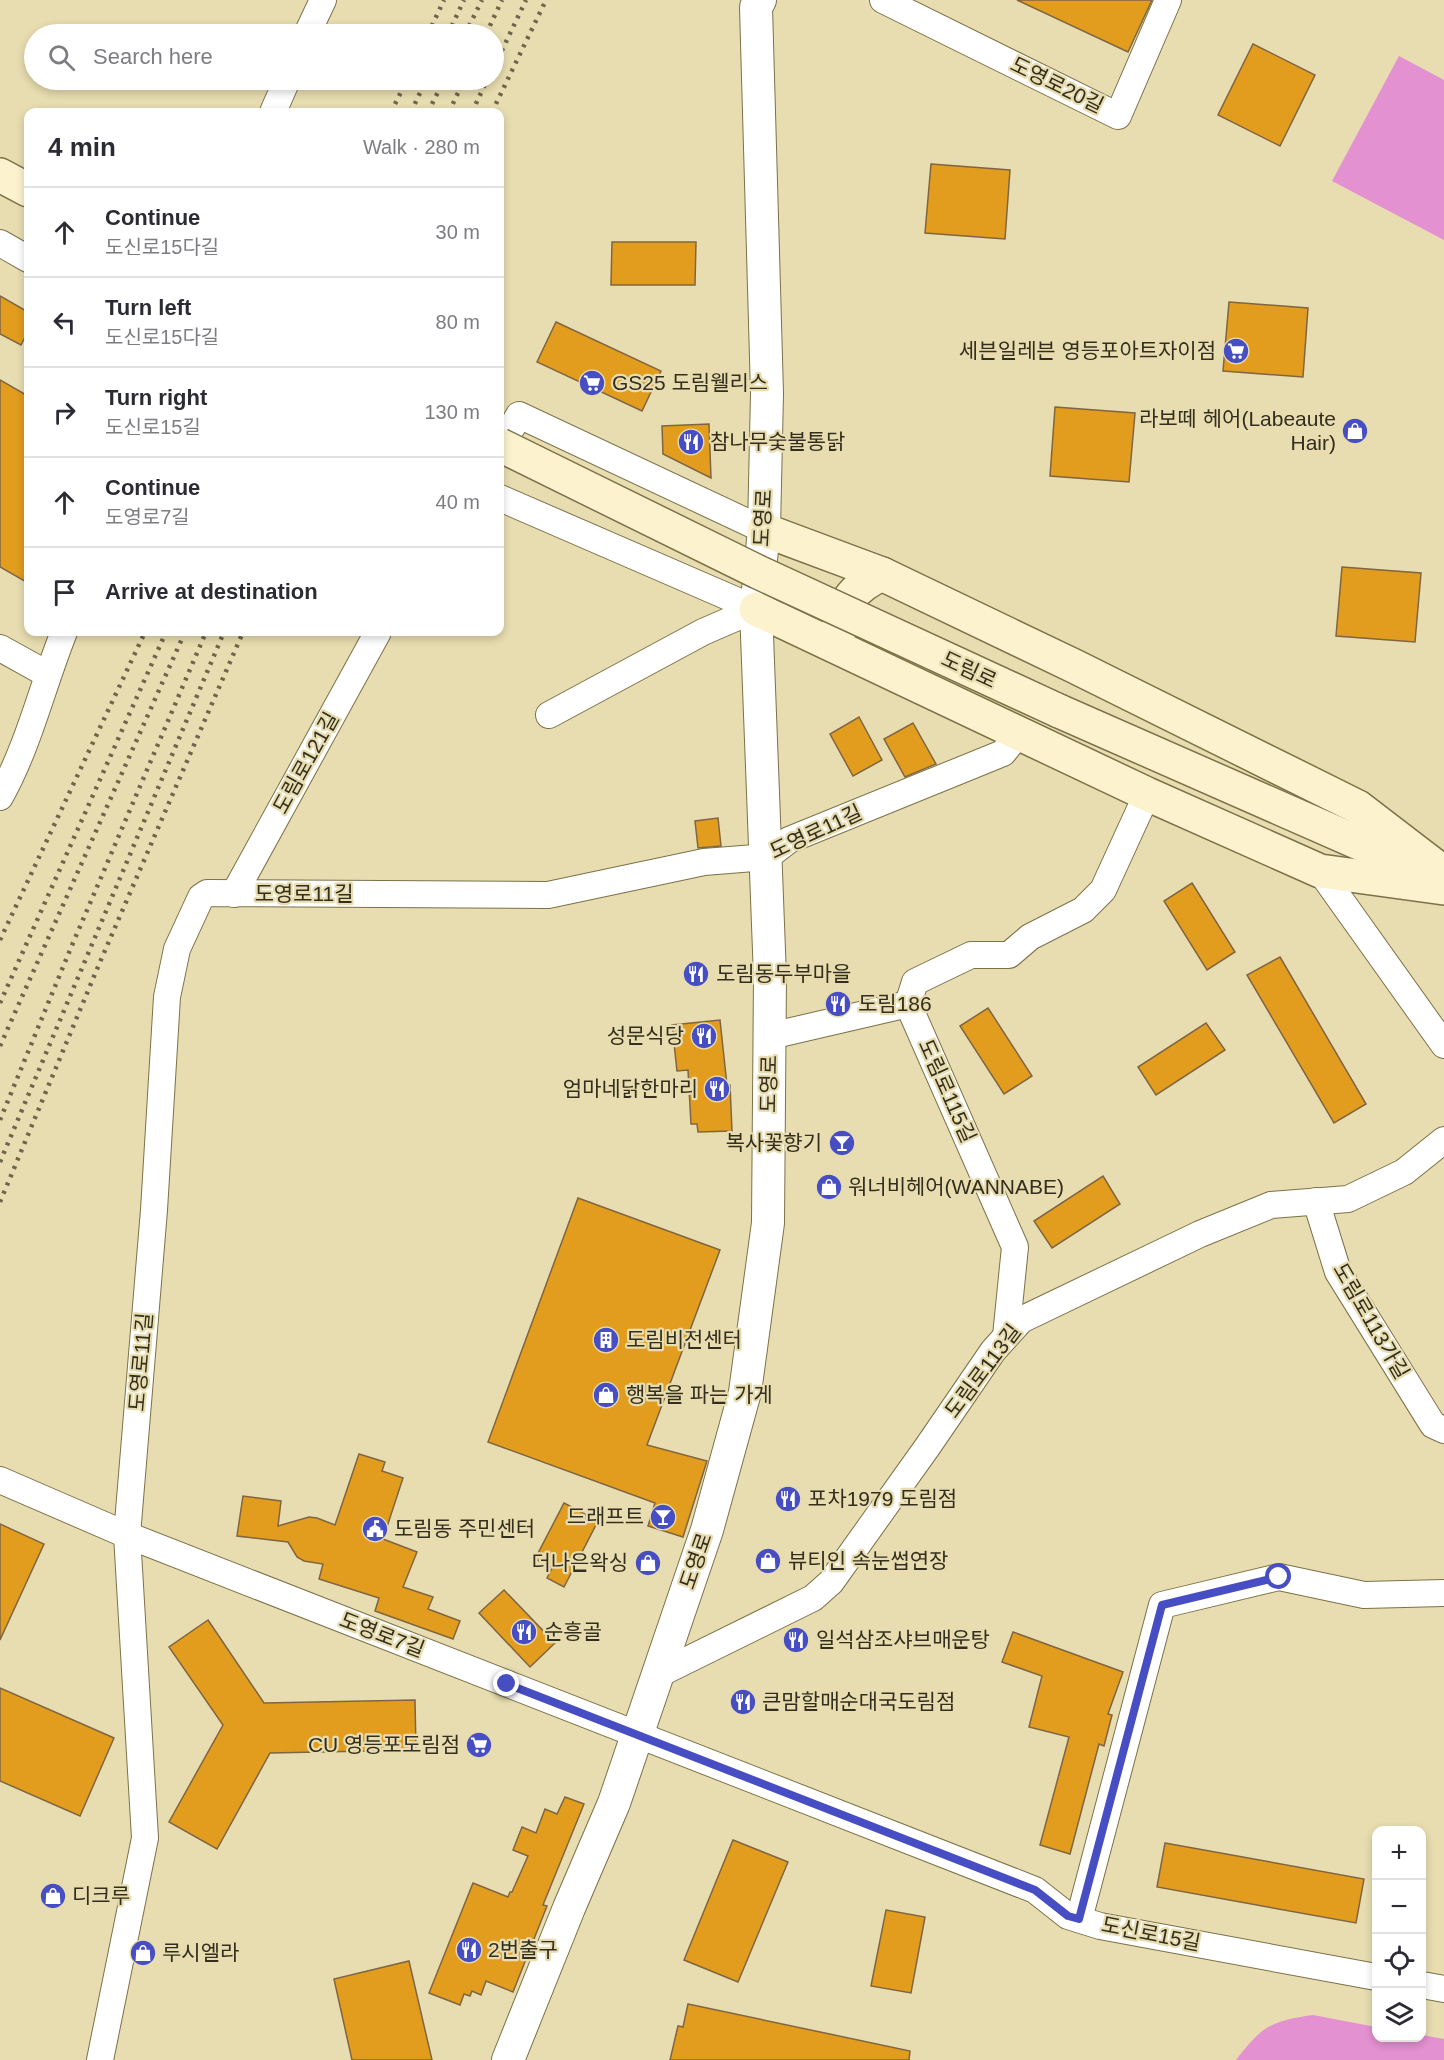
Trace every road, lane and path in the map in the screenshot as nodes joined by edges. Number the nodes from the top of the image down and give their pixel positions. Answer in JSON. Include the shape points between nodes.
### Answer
{"nodes":[{"id":1,"x":323,"y":0,"type":"edge"},
{"id":2,"x":760,"y":0,"type":"edge"},
{"id":3,"x":883,"y":0,"type":"edge"},
{"id":4,"x":1168,"y":0,"type":"edge"},
{"id":5,"x":312,"y":24,"type":"edge"},
{"id":6,"x":283,"y":90,"type":"edge"},
{"id":7,"x":275,"y":108,"type":"edge"},
{"id":8,"x":0,"y":175,"type":"edge"},
{"id":9,"x":24,"y":188,"type":"edge"},
{"id":10,"x":0,"y":243,"type":"edge"},
{"id":11,"x":24,"y":257,"type":"edge"},
{"id":12,"x":504,"y":440,"type":"edge"},
{"id":13,"x":504,"y":449,"type":"edge"},
{"id":14,"x":504,"y":500,"type":"edge"},
{"id":15,"x":764,"y":530,"type":"junction"},
{"id":16,"x":882,"y":574,"type":"junction"},
{"id":17,"x":756,"y":609,"type":"junction"},
{"id":18,"x":62,"y":636,"type":"edge"},
{"id":19,"x":376,"y":636,"type":"edge"},
{"id":20,"x":0,"y":648,"type":"edge"},
{"id":21,"x":840,"y":649,"type":"junction"},
{"id":22,"x":47,"y":674,"type":"junction"},
{"id":23,"x":549,"y":715,"type":"dead end"},
{"id":24,"x":1019,"y":733,"type":"junction"},
{"id":25,"x":1147,"y":794,"type":"junction"},
{"id":26,"x":0,"y":797,"type":"edge"},
{"id":27,"x":767,"y":857,"type":"junction"},
{"id":28,"x":1320,"y":871,"type":"junction"},
{"id":29,"x":1444,"y":873,"type":"edge"},
{"id":30,"x":1444,"y":880,"type":"edge"},
{"id":31,"x":1444,"y":888,"type":"edge"},
{"id":32,"x":234,"y":894,"type":"junction"},
{"id":33,"x":908,"y":1004,"type":"junction"},
{"id":34,"x":770,"y":1036,"type":"junction"},
{"id":35,"x":1444,"y":1045,"type":"edge"},
{"id":36,"x":1444,"y":1140,"type":"edge"},
{"id":37,"x":1316,"y":1201,"type":"junction"},
{"id":38,"x":1006,"y":1336,"type":"junction"},
{"id":39,"x":1440,"y":1423,"type":"edge"},
{"id":40,"x":0,"y":1480,"type":"edge"},
{"id":41,"x":127,"y":1535,"type":"junction"},
{"id":42,"x":1444,"y":1593,"type":"edge"},
{"id":43,"x":657,"y":1675,"type":"junction"},
{"id":44,"x":637,"y":1735,"type":"junction"},
{"id":45,"x":1079,"y":1919,"type":"junction"},
{"id":46,"x":1372,"y":1976,"type":"edge"},
{"id":47,"x":100,"y":2060,"type":"edge"},
{"id":48,"x":508,"y":2060,"type":"edge"}],
"edges":[{"from":1,"to":5,"type":"street"},
{"from":2,"to":15,"type":"street","name":"도영로","via":[[756,7],[767,393]]},
{"from":3,"to":4,"type":"street","name":"도영로20길","via":[[1118,116]]},
{"from":6,"to":7,"type":"street"},
{"from":8,"to":9,"type":"main road"},
{"from":10,"to":11,"type":"street"},
{"from":12,"to":15,"type":"street","via":[[519,415]]},
{"from":13,"to":30,"type":"main road","name":"도림로","bridge":true,"via":[[1059,711]]},
{"from":14,"to":17,"type":"street"},
{"from":15,"to":16,"type":"main road"},
{"from":15,"to":17,"type":"street","name":"도영로"},
{"from":16,"to":21,"type":"main road","via":[[863,583],[850,598],[839,618]]},
{"from":16,"to":29,"type":"main road","via":[[1358,807]]},
{"from":17,"to":21,"type":"main road"},
{"from":17,"to":23,"type":"street","via":[[702,632]]},
{"from":17,"to":27,"type":"street","name":"도영로"},
{"from":18,"to":22,"type":"street"},
{"from":19,"to":32,"type":"street","name":"도림로121길"},
{"from":20,"to":22,"type":"street"},
{"from":21,"to":24,"type":"main road"},
{"from":22,"to":26,"type":"street","via":[[32,727]]},
{"from":24,"to":25,"type":"main road"},
{"from":24,"to":27,"type":"street","name":"도영로11길","via":[[1003,753],[789,840]]},
{"from":25,"to":28,"type":"main road"},
{"from":25,"to":33,"type":"street","via":[[1103,890],[1083,910],[1029,937],[1009,955],[971,955],[915,982]]},
{"from":27,"to":32,"type":"street","name":"도영로11길","via":[[704,862],[548,895]]},
{"from":27,"to":34,"type":"street","name":"도영로"},
{"from":28,"to":31,"type":"main road"},
{"from":28,"to":35,"type":"street"},
{"from":32,"to":41,"type":"street","name":"도영로11길","via":[[207,893],[201,897],[177,949],[166,997],[154,1210]]},
{"from":33,"to":34,"type":"street","name":"도영로"},
{"from":33,"to":38,"type":"street","name":"도림로115길","via":[[1015,1247]]},
{"from":34,"to":43,"type":"street","name":"도영로","via":[[768,1223],[745,1392],[707,1530]]},
{"from":36,"to":37,"type":"street","name":"도림로113길","via":[[1404,1172],[1348,1199]]},
{"from":37,"to":38,"type":"street","name":"도림로113길","via":[[1271,1205],[1200,1234],[1021,1320]]},
{"from":37,"to":39,"type":"street","name":"도림로113가길","via":[[1338,1272]]},
{"from":38,"to":43,"type":"street","name":"도림로113길","via":[[831,1582],[813,1598]]},
{"from":40,"to":41,"type":"street","name":"도영로7길"},
{"from":41,"to":44,"type":"street","name":"도영로7길"},
{"from":41,"to":47,"type":"street","via":[[145,1838]]},
{"from":42,"to":45,"type":"street","via":[[1364,1595],[1279,1577],[1162,1605]]},
{"from":43,"to":44,"type":"street","name":"도영로"},
{"from":44,"to":45,"type":"street","name":"도신로15길","via":[[1035,1890],[1068,1916]]},
{"from":44,"to":48,"type":"street","name":"도영로","via":[[614,1803]]},
{"from":45,"to":46,"type":"street","name":"도신로15길"}]}
